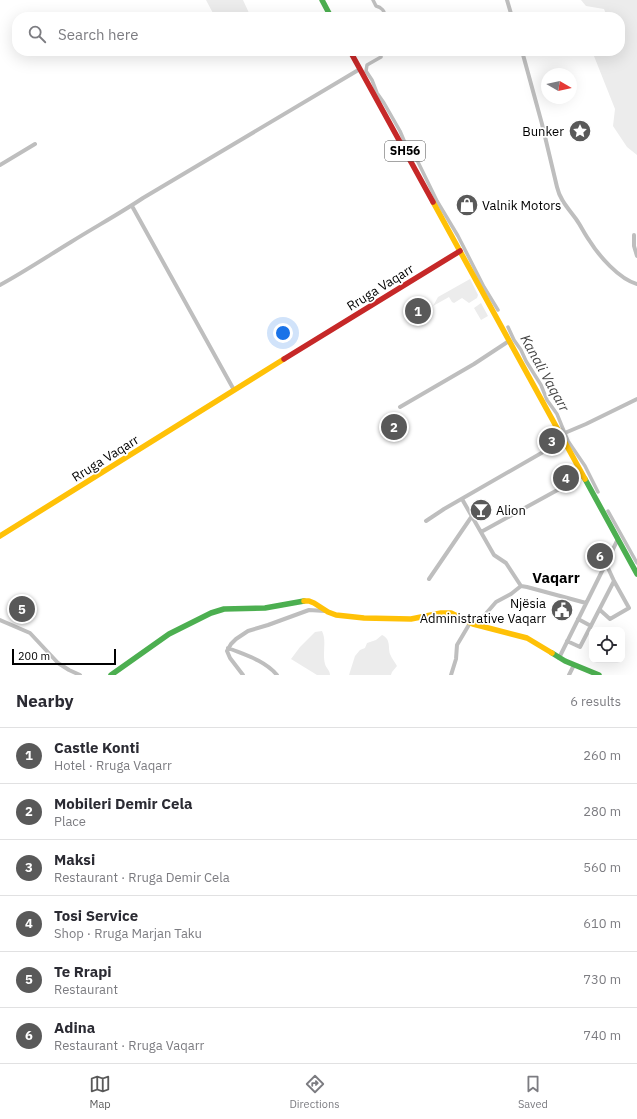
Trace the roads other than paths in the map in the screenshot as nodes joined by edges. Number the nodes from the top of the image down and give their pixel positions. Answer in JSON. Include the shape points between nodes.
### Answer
{"nodes":[{"id":1,"x":322,"y":0,"type":"edge"},
{"id":2,"x":507,"y":0,"type":"edge"},
{"id":3,"x":328,"y":12,"type":"edge"},
{"id":4,"x":511,"y":12,"type":"edge"},
{"id":5,"x":353,"y":56,"type":"edge"},
{"id":6,"x":523,"y":56,"type":"edge"},
{"id":7,"x":360,"y":69,"type":"junction"},
{"id":8,"x":35,"y":144,"type":"dead end"},
{"id":9,"x":0,"y":165,"type":"edge"},
{"id":10,"x":132,"y":206,"type":"junction"},
{"id":11,"x":634,"y":235,"type":"dead end"},
{"id":12,"x":460,"y":251,"type":"junction"},
{"id":13,"x":637,"y":256,"type":"edge"},
{"id":14,"x":637,"y":284,"type":"edge"},
{"id":15,"x":0,"y":285,"type":"edge"},
{"id":16,"x":509,"y":341,"type":"junction"},
{"id":17,"x":234,"y":390,"type":"junction"},
{"id":18,"x":637,"y":399,"type":"edge"},
{"id":19,"x":400,"y":407,"type":"dead end"},
{"id":20,"x":563,"y":435,"type":"junction"},
{"id":21,"x":583,"y":476,"type":"junction"},
{"id":22,"x":462,"y":499,"type":"junction"},
{"id":23,"x":472,"y":516,"type":"junction"},
{"id":24,"x":426,"y":520,"type":"dead end"},
{"id":25,"x":481,"y":532,"type":"junction"},
{"id":26,"x":0,"y":536,"type":"edge"},
{"id":27,"x":618,"y":539,"type":"junction"},
{"id":28,"x":605,"y":566,"type":"junction"},
{"id":29,"x":637,"y":574,"type":"edge"},
{"id":30,"x":429,"y":579,"type":"dead end"},
{"id":31,"x":614,"y":581,"type":"junction"},
{"id":32,"x":521,"y":586,"type":"junction"},
{"id":33,"x":586,"y":603,"type":"junction"},
{"id":34,"x":600,"y":610,"type":"junction"},
{"id":35,"x":328,"y":612,"type":"junction"},
{"id":36,"x":578,"y":619,"type":"junction"},
{"id":37,"x":0,"y":620,"type":"edge"},
{"id":38,"x":473,"y":624,"type":"junction"},
{"id":39,"x":592,"y":626,"type":"junction"},
{"id":40,"x":567,"y":641,"type":"junction"},
{"id":41,"x":228,"y":648,"type":"junction"},
{"id":42,"x":559,"y":658,"type":"junction"},
{"id":43,"x":574,"y":665,"type":"junction"},
{"id":44,"x":596,"y":674,"type":"edge"},
{"id":45,"x":80,"y":675,"type":"edge"},
{"id":46,"x":111,"y":675,"type":"edge"},
{"id":47,"x":243,"y":675,"type":"edge"},
{"id":48,"x":277,"y":675,"type":"edge"},
{"id":49,"x":451,"y":675,"type":"edge"},
{"id":50,"x":570,"y":675,"type":"edge"}],
"edges":[{"from":1,"to":3,"type":"main road"},
{"from":2,"to":4,"type":"street"},
{"from":5,"to":7,"type":"main road","number":"SH56"},
{"from":6,"to":14,"type":"street","via":[[561,198],[599,253],[628,281]]},
{"from":7,"to":10,"type":"street"},
{"from":7,"to":12,"type":"main road","number":"SH56"},
{"from":8,"to":9,"type":"street"},
{"from":10,"to":15,"type":"street"},
{"from":10,"to":17,"type":"street"},
{"from":11,"to":13,"type":"street"},
{"from":12,"to":16,"type":"main road","number":"SH56"},
{"from":12,"to":17,"type":"main road","name":"Rruga Vaqarr"},
{"from":16,"to":19,"type":"street"},
{"from":16,"to":20,"type":"main road","number":"SH56"},
{"from":17,"to":26,"type":"main road","name":"Rruga Vaqarr"},
{"from":18,"to":20,"type":"street"},
{"from":20,"to":21,"type":"main road","number":"SH56"},
{"from":20,"to":22,"type":"street"},
{"from":21,"to":25,"type":"street"},
{"from":21,"to":27,"type":"main road","number":"SH56"},
{"from":22,"to":23,"type":"street"},
{"from":22,"to":24,"type":"street"},
{"from":23,"to":25,"type":"street"},
{"from":23,"to":30,"type":"street"},
{"from":25,"to":32,"type":"street","via":[[494,555],[506,563]]},
{"from":27,"to":28,"type":"street"},
{"from":27,"to":29,"type":"main road","number":"SH56"},
{"from":28,"to":31,"type":"street"},
{"from":28,"to":33,"type":"street"},
{"from":31,"to":34,"type":"street"},
{"from":31,"to":34,"type":"street","via":[[629,608],[610,619]]},
{"from":32,"to":33,"type":"street"},
{"from":32,"to":38,"type":"street","via":[[496,602]]},
{"from":33,"to":36,"type":"street"},
{"from":34,"to":39,"type":"street"},
{"from":35,"to":38,"type":"main road","via":[[364,618],[405,619],[446,612]]},
{"from":35,"to":41,"type":"street","via":[[309,610],[248,632],[236,639]]},
{"from":35,"to":46,"type":"main road","via":[[308,601],[265,608],[218,610],[169,634]]},
{"from":36,"to":39,"type":"street"},
{"from":36,"to":40,"type":"street"},
{"from":37,"to":45,"type":"street","via":[[30,633],[58,663]]},
{"from":38,"to":42,"type":"main road","via":[[527,638]]},
{"from":38,"to":49,"type":"street","via":[[457,645]]},
{"from":39,"to":40,"type":"street","via":[[580,647]]},
{"from":40,"to":42,"type":"street"},
{"from":41,"to":47,"type":"street","via":[[228,654]]},
{"from":41,"to":48,"type":"street","via":[[261,662]]},
{"from":42,"to":43,"type":"main road"},
{"from":43,"to":44,"type":"main road"},
{"from":43,"to":50,"type":"street"}]}
